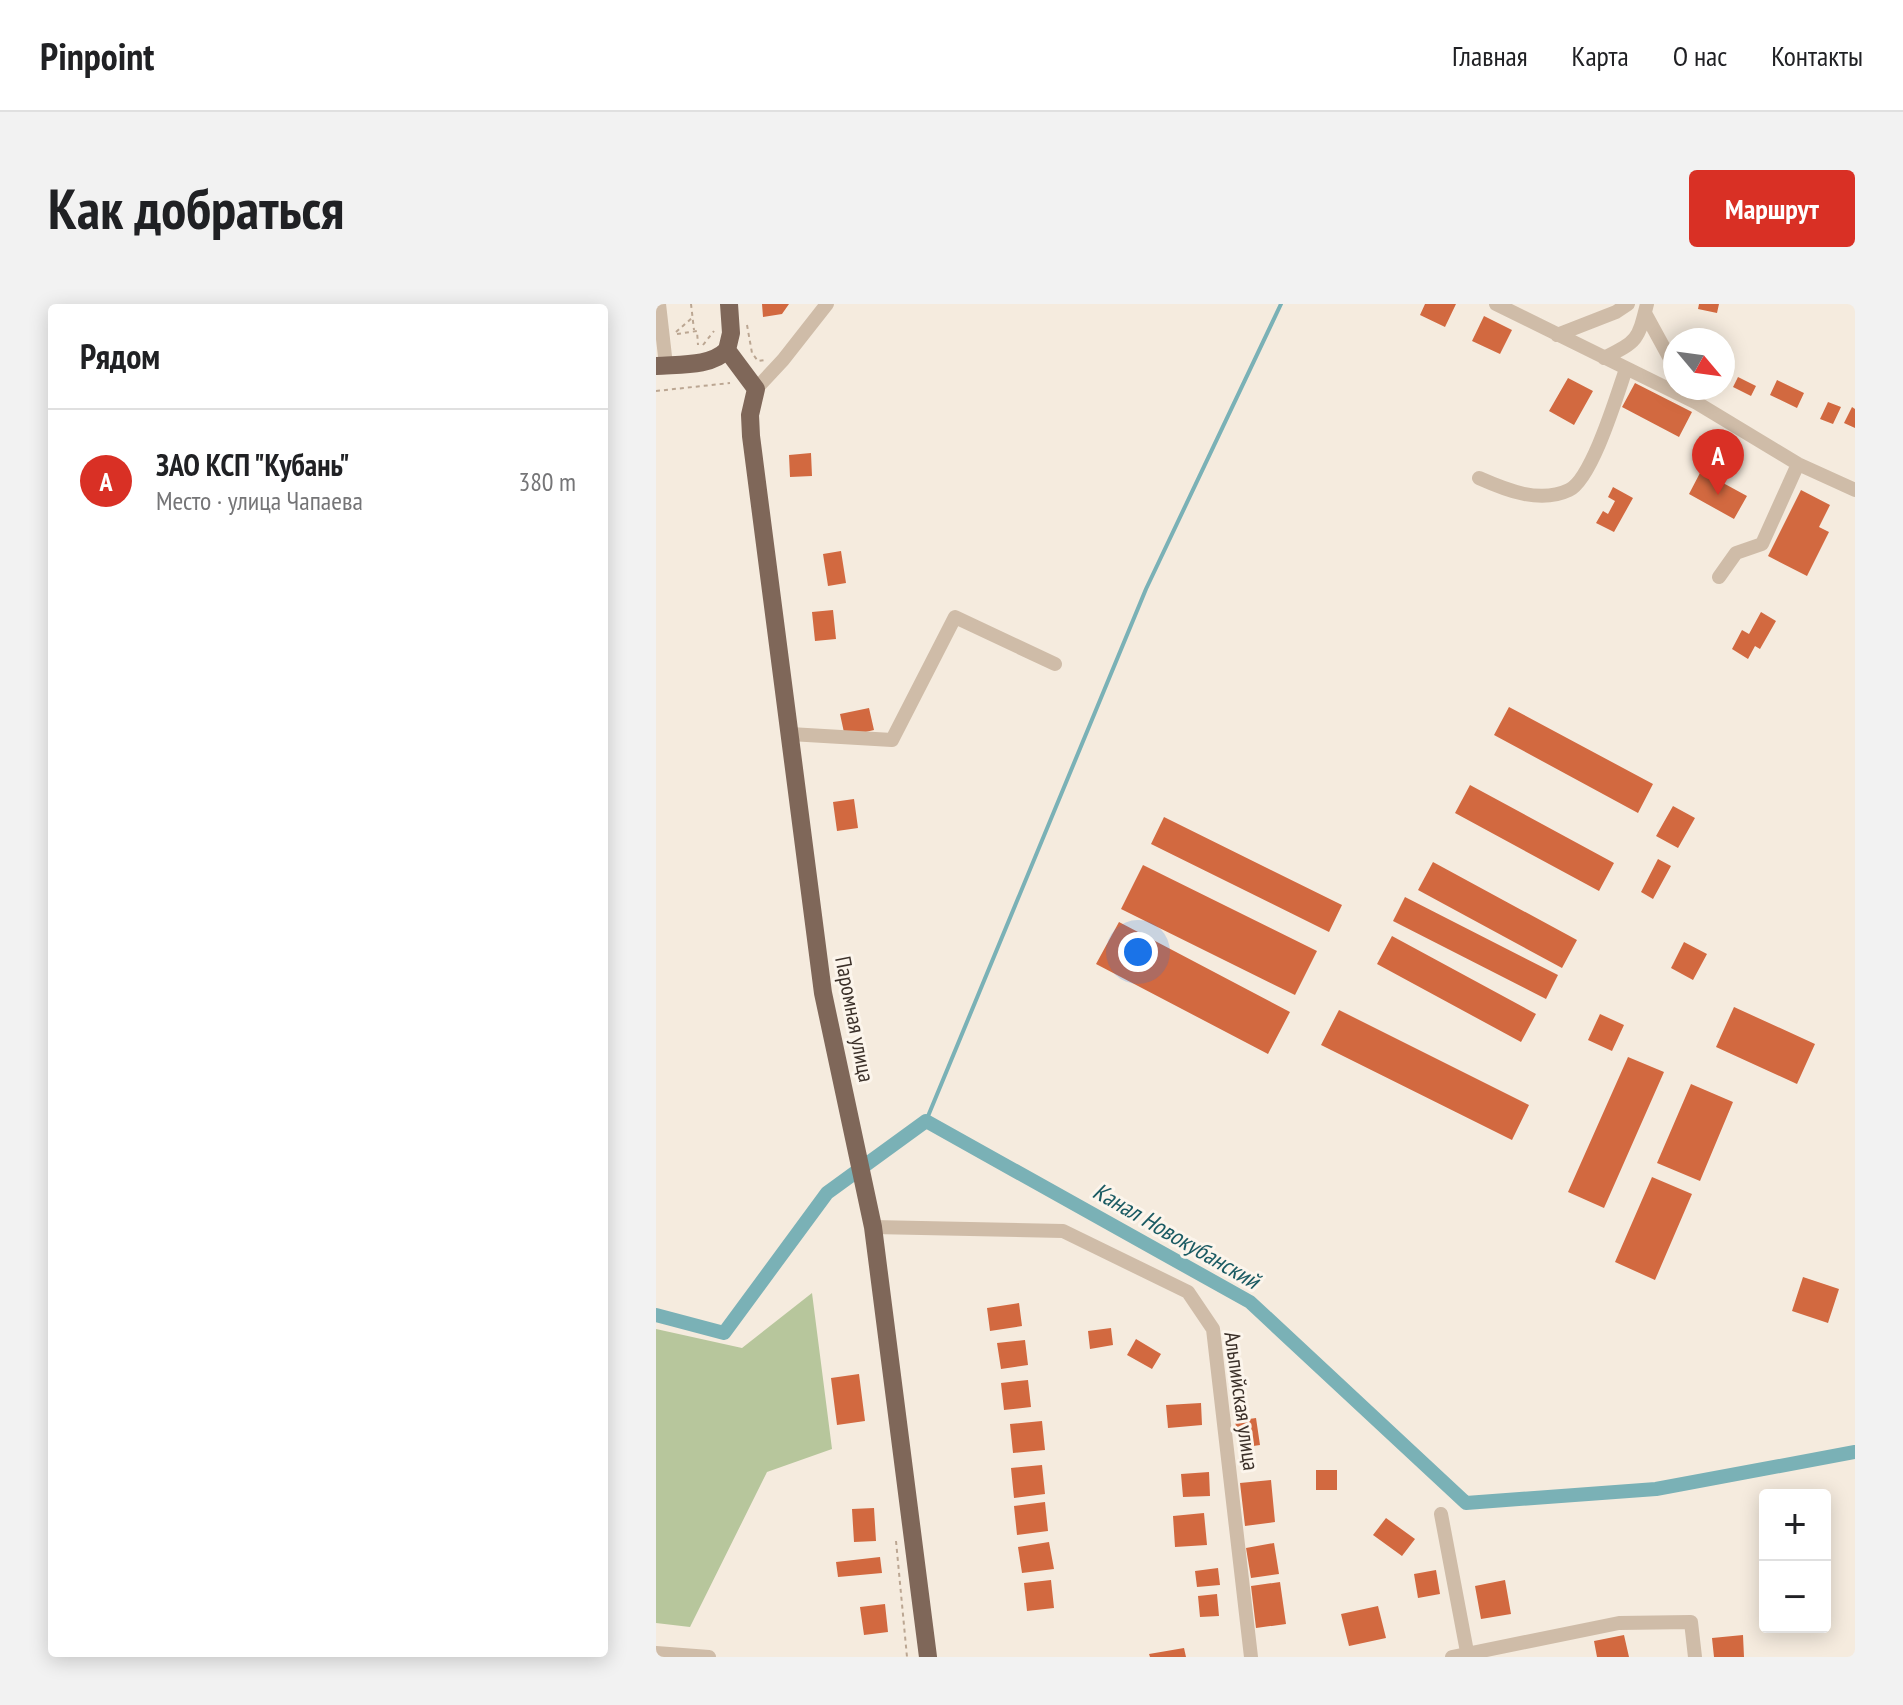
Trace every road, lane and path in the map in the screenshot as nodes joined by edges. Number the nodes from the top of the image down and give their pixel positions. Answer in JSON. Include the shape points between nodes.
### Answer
{"nodes":[{"id":1,"x":659,"y":304,"type":"edge"},
{"id":2,"x":691,"y":304,"type":"edge"},
{"id":3,"x":729,"y":304,"type":"edge"},
{"id":4,"x":827,"y":304,"type":"edge"},
{"id":5,"x":1496,"y":304,"type":"edge"},
{"id":6,"x":1628,"y":304,"type":"edge"},
{"id":7,"x":1646,"y":308,"type":"edge"},
{"id":8,"x":693,"y":317,"type":"junction"},
{"id":9,"x":715,"y":329,"type":"dead end"},
{"id":10,"x":694,"y":331,"type":"junction"},
{"id":11,"x":1557,"y":335,"type":"junction"},
{"id":12,"x":1663,"y":343,"type":"edge"},
{"id":13,"x":727,"y":350,"type":"junction"},
{"id":14,"x":1604,"y":358,"type":"junction"},
{"id":15,"x":661,"y":366,"type":"edge"},
{"id":16,"x":1626,"y":369,"type":"junction"},
{"id":17,"x":756,"y":389,"type":"junction"},
{"id":18,"x":1695,"y":400,"type":"edge"},
{"id":19,"x":1697,"y":403,"type":"junction"},
{"id":20,"x":1798,"y":464,"type":"junction"},
{"id":21,"x":1479,"y":478,"type":"dead end"},
{"id":22,"x":1855,"y":490,"type":"edge"},
{"id":23,"x":1719,"y":577,"type":"dead end"},
{"id":24,"x":1055,"y":664,"type":"dead end"},
{"id":25,"x":790,"y":734,"type":"junction"},
{"id":26,"x":871,"y":1219,"type":"junction"},
{"id":27,"x":1441,"y":1514,"type":"dead end"},
{"id":28,"x":656,"y":1653,"type":"edge"},
{"id":29,"x":1468,"y":1655,"type":"edge"},
{"id":30,"x":709,"y":1657,"type":"edge"},
{"id":31,"x":928,"y":1657,"type":"edge"},
{"id":32,"x":1251,"y":1657,"type":"edge"},
{"id":33,"x":1452,"y":1657,"type":"edge"},
{"id":34,"x":1695,"y":1657,"type":"edge"}],
"edges":[{"from":1,"to":15,"type":"street"},
{"from":2,"to":8,"type":"path"},
{"from":3,"to":13,"type":"main road"},
{"from":4,"to":17,"type":"street"},
{"from":5,"to":11,"type":"street"},
{"from":6,"to":11,"type":"street"},
{"from":7,"to":12,"type":"street"},
{"from":7,"to":14,"type":"street","via":[[1640,335]]},
{"from":8,"to":10,"type":"path"},
{"from":8,"to":10,"type":"path","via":[[674,334]]},
{"from":9,"to":10,"type":"path","via":[[698,347]]},
{"from":11,"to":14,"type":"street"},
{"from":13,"to":15,"type":"main road","via":[[700,363]]},
{"from":13,"to":17,"type":"main road"},
{"from":14,"to":16,"type":"street"},
{"from":16,"to":19,"type":"street"},
{"from":16,"to":21,"type":"street","via":[[1590,465],[1570,489],[1541,496],[1509,491]]},
{"from":17,"to":25,"type":"main road","name":"Паромная улица","via":[[751,436]]},
{"from":18,"to":19,"type":"street"},
{"from":19,"to":20,"type":"street"},
{"from":20,"to":22,"type":"street"},
{"from":20,"to":23,"type":"street","via":[[1762,544],[1736,553]]},
{"from":24,"to":25,"type":"street","via":[[955,617],[892,740]]},
{"from":25,"to":26,"type":"main road","name":"Паромная улица","via":[[823,993]]},
{"from":26,"to":31,"type":"main road","name":"Паромная улица"},
{"from":26,"to":32,"type":"street","name":"Альпийская улица","via":[[1063,1231],[1188,1292],[1213,1329]]},
{"from":27,"to":29,"type":"street"},
{"from":28,"to":30,"type":"street"},
{"from":29,"to":33,"type":"street"},
{"from":29,"to":34,"type":"street","via":[[1619,1623],[1691,1622]]}]}
